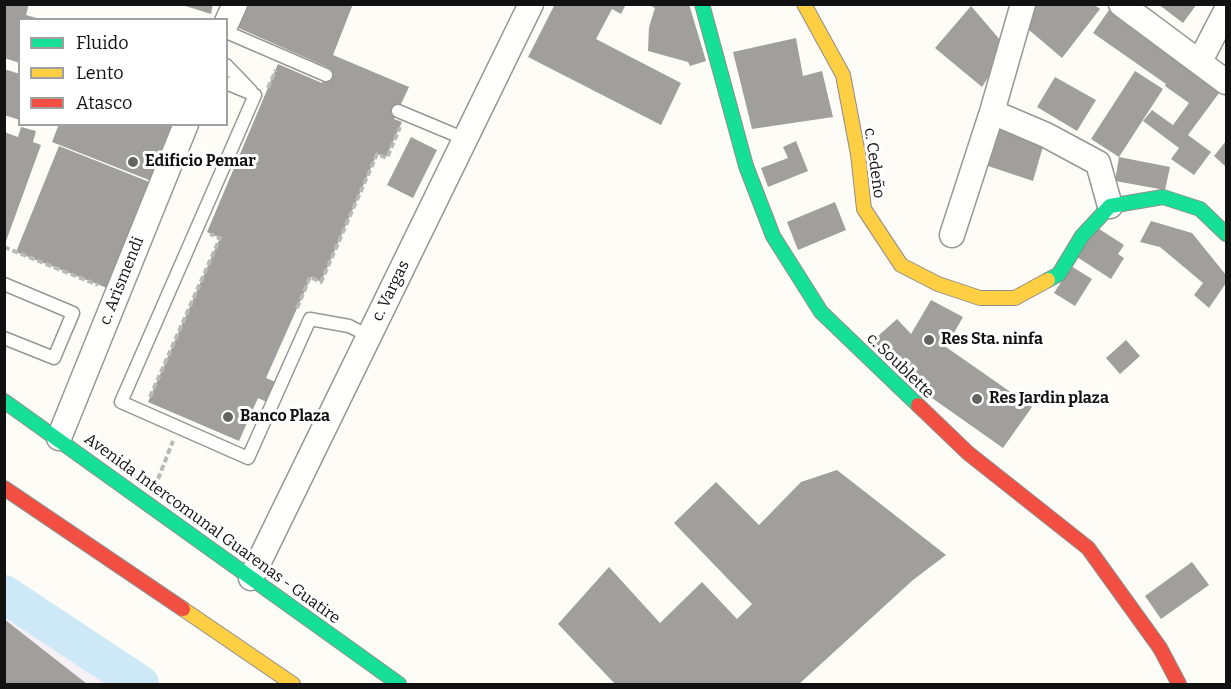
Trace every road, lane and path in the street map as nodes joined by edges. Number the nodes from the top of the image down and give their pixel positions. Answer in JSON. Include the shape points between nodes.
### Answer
{"nodes":[{"id":1,"x":235,"y":4,"type":"edge"},
{"id":2,"x":702,"y":4,"type":"edge"},
{"id":3,"x":804,"y":4,"type":"edge"},
{"id":4,"x":1023,"y":4,"type":"edge"},
{"id":5,"x":1120,"y":4,"type":"edge"},
{"id":6,"x":524,"y":7,"type":"edge"},
{"id":7,"x":1227,"y":11,"type":"edge"},
{"id":8,"x":229,"y":29,"type":"edge"},
{"id":9,"x":1200,"y":61,"type":"junction"},
{"id":10,"x":228,"y":67,"type":"edge"},
{"id":11,"x":326,"y":75,"type":"dead end"},
{"id":12,"x":1227,"y":82,"type":"edge"},
{"id":13,"x":228,"y":84,"type":"edge"},
{"id":14,"x":255,"y":95,"type":"junction"},
{"id":15,"x":398,"y":111,"type":"joint"},
{"id":16,"x":992,"y":112,"type":"junction"},
{"id":17,"x":185,"y":126,"type":"edge"},
{"id":18,"x":465,"y":139,"type":"junction"},
{"id":19,"x":1110,"y":206,"type":"junction"},
{"id":20,"x":1227,"y":234,"type":"edge"},
{"id":21,"x":952,"y":235,"type":"dead end"},
{"id":22,"x":4,"y":247,"type":"edge"},
{"id":23,"x":213,"y":253,"type":"dead end"},
{"id":24,"x":4,"y":284,"type":"edge"},
{"id":25,"x":117,"y":293,"type":"junction"},
{"id":26,"x":310,"y":319,"type":"junction"},
{"id":27,"x":4,"y":338,"type":"edge"},
{"id":28,"x":367,"y":340,"type":"junction"},
{"id":29,"x":4,"y":401,"type":"edge"},
{"id":30,"x":148,"y":402,"type":"dead end"},
{"id":31,"x":180,"y":428,"type":"junction"},
{"id":32,"x":59,"y":438,"type":"junction"},
{"id":33,"x":4,"y":488,"type":"edge"},
{"id":34,"x":150,"y":505,"type":"junction"},
{"id":35,"x":250,"y":578,"type":"junction"},
{"id":36,"x":293,"y":684,"type":"edge"},
{"id":37,"x":399,"y":684,"type":"edge"},
{"id":38,"x":1179,"y":684,"type":"edge"}],
"edges":[{"from":1,"to":8,"type":"street"},
{"from":2,"to":38,"type":"street","name":"c. Soublette","via":[[746,166],[773,236],[820,312],[968,453],[1088,548],[1160,648]]},
{"from":3,"to":19,"type":"street","name":"c. Cedeño","via":[[843,75],[864,209],[901,265],[938,284],[980,298],[1016,298],[1059,274],[1082,236]]},
{"from":4,"to":16,"type":"street"},
{"from":5,"to":9,"type":"street"},
{"from":6,"to":18,"type":"street","name":"c. Vargas"},
{"from":7,"to":9,"type":"street"},
{"from":8,"to":11,"type":"lane"},
{"from":9,"to":12,"type":"street"},
{"from":10,"to":14,"type":"lane"},
{"from":13,"to":14,"type":"lane"},
{"from":14,"to":31,"type":"lane","via":[[121,402]]},
{"from":15,"to":18,"type":"lane"},
{"from":15,"to":26,"type":"path","via":[[394,119],[402,122],[387,158],[377,154],[321,282],[310,277],[296,312]]},
{"from":16,"to":19,"type":"street","via":[[1098,163]]},
{"from":16,"to":21,"type":"street"},
{"from":17,"to":25,"type":"street","name":"c. Arismendi"},
{"from":18,"to":28,"type":"street","name":"c. Vargas"},
{"from":19,"to":20,"type":"street","via":[[1163,197],[1200,209]]},
{"from":22,"to":25,"type":"path"},
{"from":23,"to":30,"type":"path"},
{"from":24,"to":27,"type":"lane","via":[[73,312],[54,358]]},
{"from":25,"to":32,"type":"street","name":"c. Arismendi"},
{"from":26,"to":28,"type":"lane"},
{"from":26,"to":31,"type":"lane","via":[[248,458]]},
{"from":28,"to":35,"type":"street","name":"c. Vargas"},
{"from":29,"to":32,"type":"street","name":"Avenida Intercomunal Guarenas - Guatire"},
{"from":31,"to":34,"type":"path","via":[[161,467]]},
{"from":32,"to":34,"type":"street","name":"Avenida Intercomunal Guarenas - Guatire"},
{"from":33,"to":36,"type":"street"},
{"from":34,"to":35,"type":"street","name":"Avenida Intercomunal Guarenas - Guatire"},
{"from":35,"to":37,"type":"street","name":"Avenida Intercomunal Guarenas - Guatire"}]}
